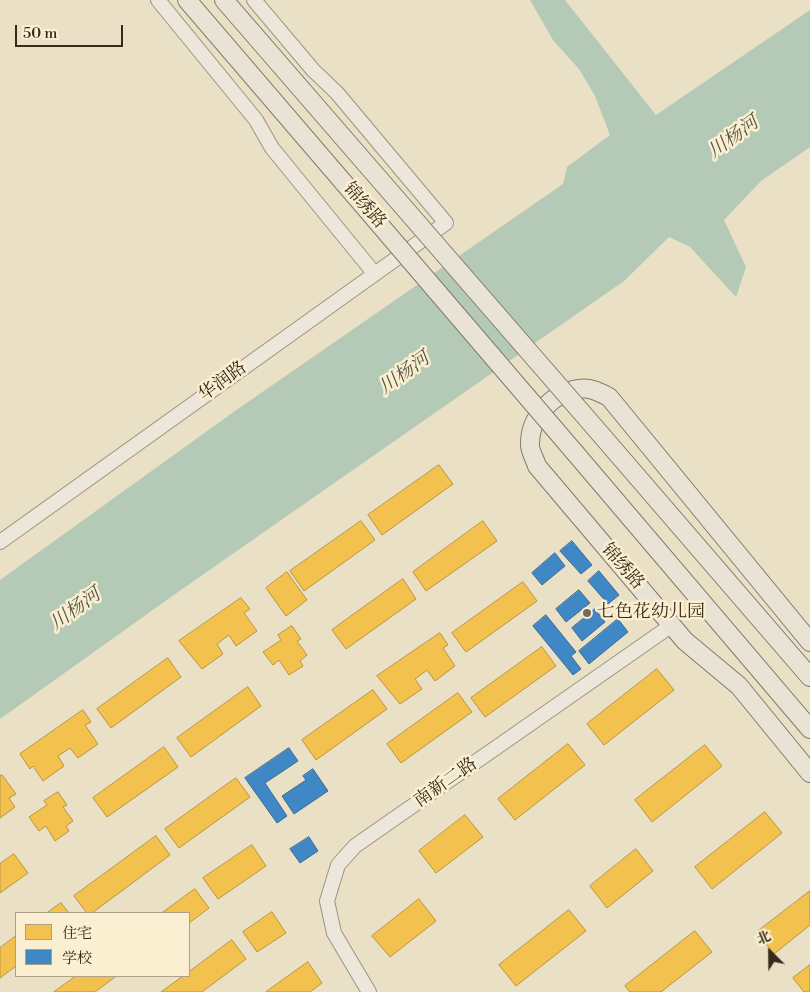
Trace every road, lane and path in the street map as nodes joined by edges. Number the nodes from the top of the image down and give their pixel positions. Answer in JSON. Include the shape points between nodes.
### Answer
{"nodes":[{"id":1,"x":158,"y":0,"type":"edge"},
{"id":2,"x":187,"y":0,"type":"edge"},
{"id":3,"x":224,"y":0,"type":"edge"},
{"id":4,"x":254,"y":0,"type":"edge"},
{"id":5,"x":374,"y":273,"type":"junction"},
{"id":6,"x":0,"y":542,"type":"edge"},
{"id":7,"x":672,"y":625,"type":"junction"},
{"id":8,"x":810,"y":642,"type":"edge"},
{"id":9,"x":810,"y":677,"type":"edge"},
{"id":10,"x":810,"y":729,"type":"edge"},
{"id":11,"x":810,"y":772,"type":"edge"},
{"id":12,"x":369,"y":992,"type":"edge"}],
"edges":[{"from":1,"to":5,"type":"street"},
{"from":2,"to":10,"type":"main road","name":"锦绣路","bridge":true},
{"from":3,"to":9,"type":"main road","name":"锦绣路","bridge":true},
{"from":4,"to":5,"type":"street","name":"华润路","via":[[313,70],[338,93],[446,223]]},
{"from":5,"to":6,"type":"street","name":"华润路"},
{"from":7,"to":8,"type":"main road","name":"锦绣路","via":[[537,466],[529,444],[535,422],[543,409],[578,388],[594,390],[609,398]]},
{"from":7,"to":11,"type":"main road","name":"锦绣路","via":[[685,641],[739,686]]},
{"from":7,"to":12,"type":"street","name":"南新二路","via":[[355,846],[338,864],[327,901],[334,933]]}]}
